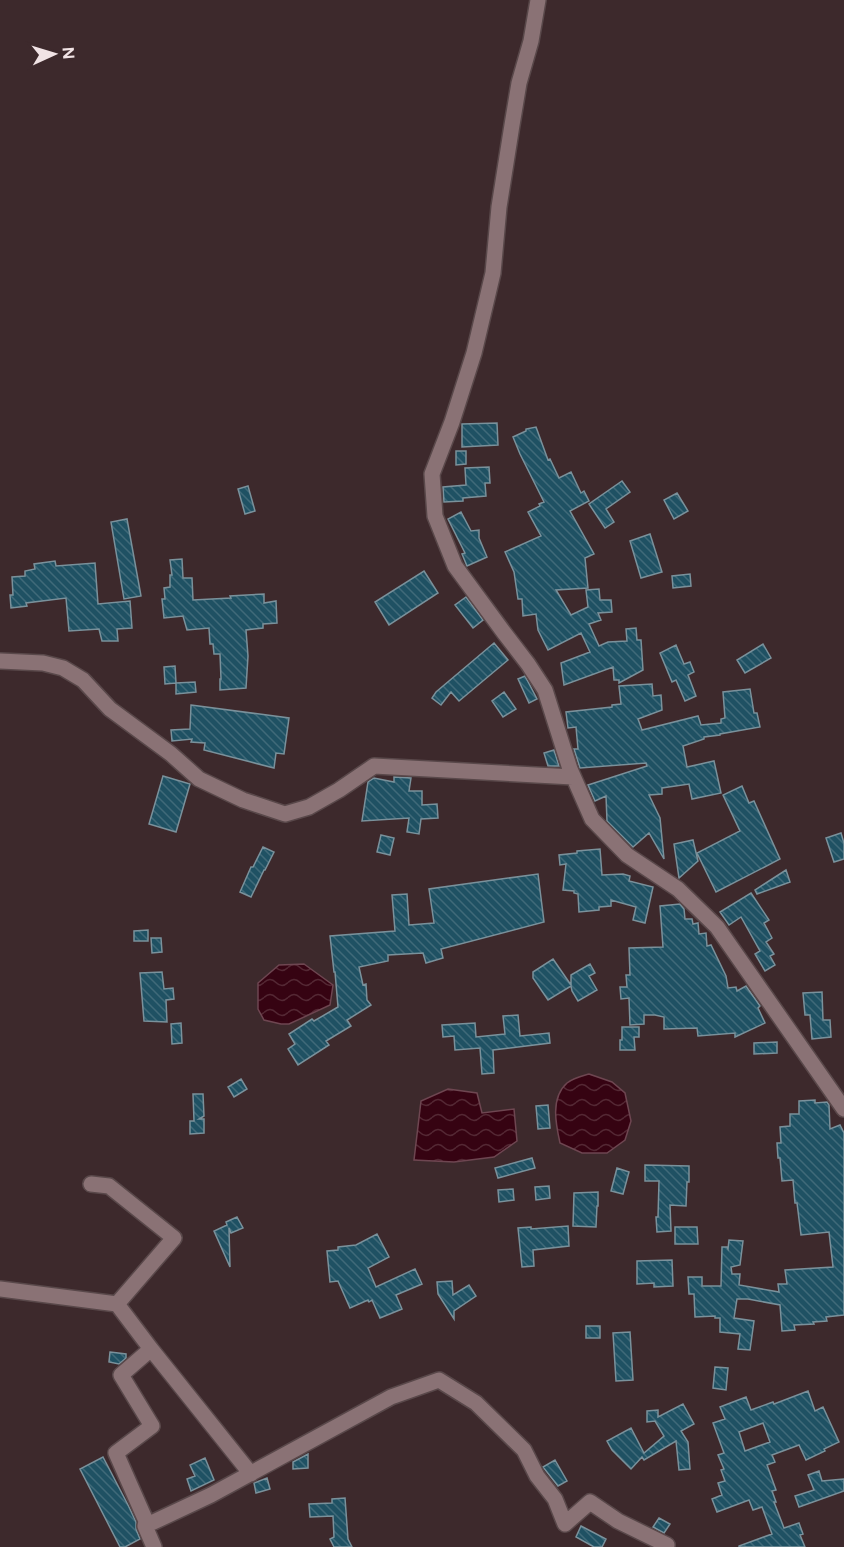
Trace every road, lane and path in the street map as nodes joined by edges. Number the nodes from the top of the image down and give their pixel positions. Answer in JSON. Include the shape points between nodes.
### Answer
{"nodes":[{"id":1,"x":538,"y":0,"type":"edge"},
{"id":2,"x":0,"y":661,"type":"edge"},
{"id":3,"x":573,"y":777,"type":"junction"},
{"id":4,"x":844,"y":1109,"type":"edge"},
{"id":5,"x":92,"y":1184,"type":"dead end"},
{"id":6,"x":0,"y":1288,"type":"edge"},
{"id":7,"x":117,"y":1304,"type":"junction"},
{"id":8,"x":151,"y":1349,"type":"junction"},
{"id":9,"x":251,"y":1474,"type":"junction"},
{"id":10,"x":145,"y":1526,"type":"junction"},
{"id":11,"x":154,"y":1547,"type":"edge"},
{"id":12,"x":666,"y":1547,"type":"edge"}],
"edges":[{"from":1,"to":3,"type":"street","via":[[515,104],[493,273],[474,353],[432,474],[435,516],[455,566],[545,690]]},
{"from":2,"to":3,"type":"street","via":[[63,668],[83,680],[110,709],[199,779],[243,801],[285,814],[309,807],[374,766]]},
{"from":3,"to":4,"type":"street","via":[[592,819],[627,855],[678,889],[717,927]]},
{"from":5,"to":7,"type":"street","via":[[109,1186],[174,1238]]},
{"from":6,"to":7,"type":"street"},
{"from":7,"to":8,"type":"street"},
{"from":8,"to":9,"type":"street"},
{"from":8,"to":10,"type":"street","via":[[121,1375],[152,1426],[116,1453]]},
{"from":9,"to":10,"type":"street"},
{"from":9,"to":12,"type":"street","via":[[392,1397],[440,1380],[476,1403],[524,1450],[555,1499],[565,1524],[590,1502]]},
{"from":10,"to":11,"type":"street"}]}
